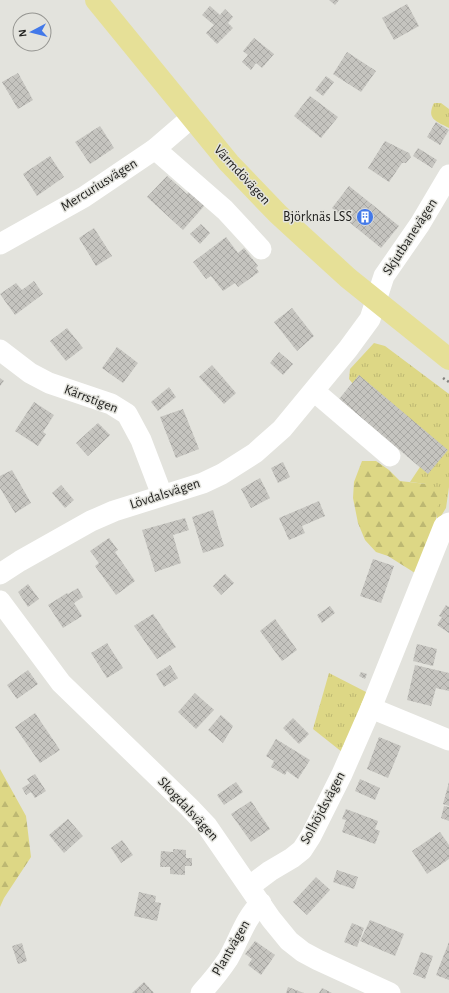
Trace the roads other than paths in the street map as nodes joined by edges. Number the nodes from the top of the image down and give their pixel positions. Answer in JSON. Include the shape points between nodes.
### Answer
{"nodes":[{"id":1,"x":96,"y":0,"type":"edge"},
{"id":2,"x":191,"y":118,"type":"junction"},
{"id":3,"x":155,"y":149,"type":"junction"},
{"id":4,"x":449,"y":175,"type":"edge"},
{"id":5,"x":0,"y":244,"type":"edge"},
{"id":6,"x":261,"y":249,"type":"dead end"},
{"id":7,"x":377,"y":301,"type":"junction"},
{"id":8,"x":0,"y":350,"type":"edge"},
{"id":9,"x":449,"y":359,"type":"edge"},
{"id":10,"x":314,"y":391,"type":"junction"},
{"id":11,"x":390,"y":456,"type":"dead end"},
{"id":12,"x":162,"y":495,"type":"junction"},
{"id":13,"x":449,"y":523,"type":"edge"},
{"id":14,"x":0,"y":574,"type":"edge"},
{"id":15,"x":0,"y":601,"type":"edge"},
{"id":16,"x":372,"y":708,"type":"junction"},
{"id":17,"x":449,"y":740,"type":"edge"},
{"id":18,"x":250,"y":886,"type":"junction"},
{"id":19,"x":261,"y":903,"type":"junction"},
{"id":20,"x":201,"y":993,"type":"edge"},
{"id":21,"x":390,"y":993,"type":"edge"}],
"edges":[{"from":1,"to":2,"type":"main road","name":"Värmdövägen"},
{"from":2,"to":3,"type":"street","name":"Mercuriusvägen"},
{"from":2,"to":7,"type":"main road","name":"Värmdövägen","via":[[278,214]]},
{"from":3,"to":5,"type":"street","name":"Mercuriusvägen","via":[[84,197]]},
{"from":3,"to":6,"type":"street","via":[[225,210]]},
{"from":4,"to":7,"type":"street","name":"Skjutbanevägen","via":[[420,224],[384,276]]},
{"from":7,"to":9,"type":"main road","name":"Värmdövägen"},
{"from":7,"to":10,"type":"street","name":"Lövdalsvägen","via":[[370,319]]},
{"from":8,"to":12,"type":"street","name":"Kärrstigen","via":[[30,373],[49,383],[110,404],[127,414],[141,440]]},
{"from":10,"to":11,"type":"street"},
{"from":10,"to":12,"type":"street","name":"Lövdalsvägen","via":[[282,429],[255,453],[203,483]]},
{"from":12,"to":14,"type":"street","name":"Lövdalsvägen","via":[[91,521]]},
{"from":13,"to":16,"type":"street","name":"Solhöjdsvägen","via":[[444,526]]},
{"from":15,"to":18,"type":"street","name":"Skogdalsvägen","via":[[61,683],[203,821]]},
{"from":16,"to":17,"type":"street"},
{"from":16,"to":18,"type":"street","name":"Solhöjdsvägen","via":[[312,836],[302,850]]},
{"from":18,"to":19,"type":"street","name":"Skogdalsvägen"},
{"from":19,"to":20,"type":"street","name":"Plantvägen","via":[[253,911],[219,972]]},
{"from":19,"to":21,"type":"street","name":"Skogdalsvägen","via":[[289,941],[303,952]]}]}
